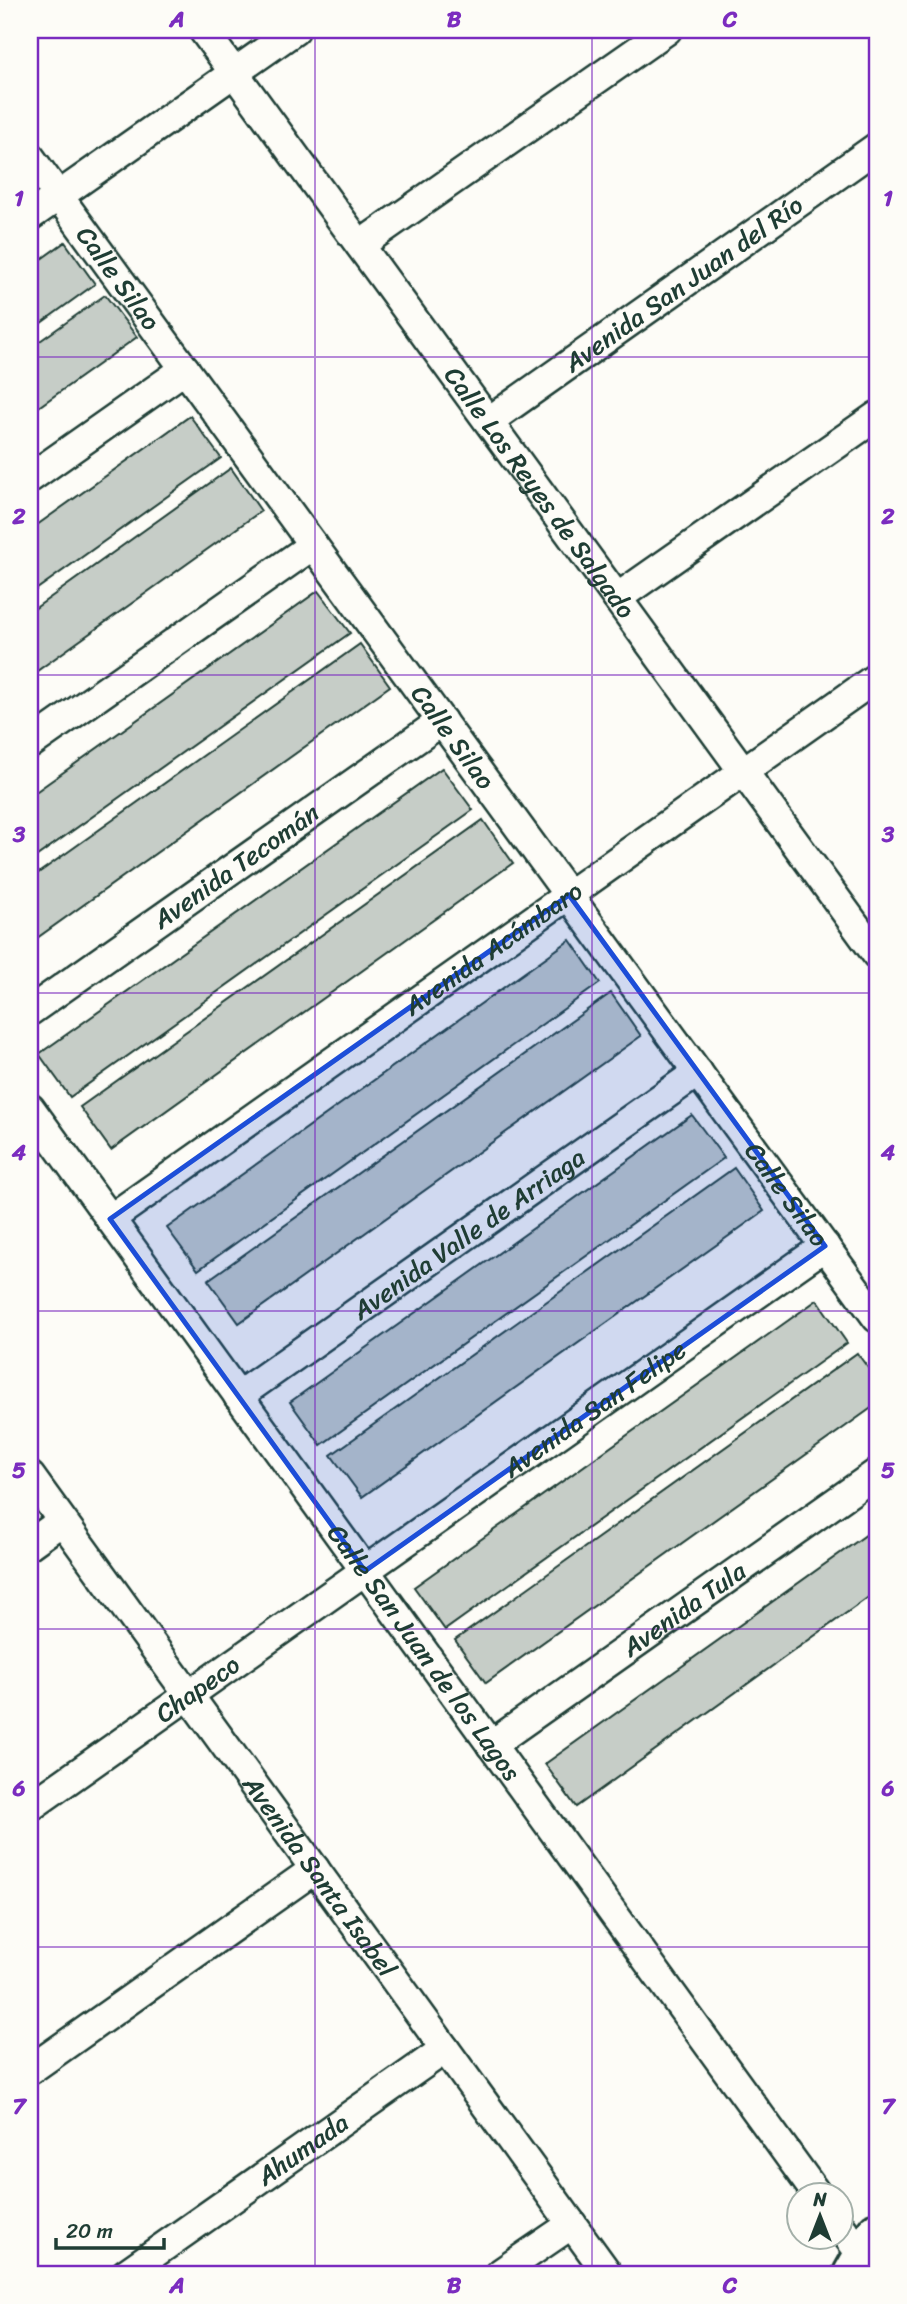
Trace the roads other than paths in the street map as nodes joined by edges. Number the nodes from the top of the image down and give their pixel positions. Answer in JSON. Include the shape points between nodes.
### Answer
{"nodes":[{"id":1,"x":203,"y":30,"type":"edge"},
{"id":2,"x":295,"y":30,"type":"edge"},
{"id":3,"x":667,"y":30,"type":"edge"},
{"id":4,"x":234,"y":73,"type":"junction"},
{"id":5,"x":877,"y":147,"type":"edge"},
{"id":6,"x":30,"y":157,"type":"edge"},
{"id":7,"x":59,"y":196,"type":"junction"},
{"id":8,"x":30,"y":216,"type":"edge"},
{"id":9,"x":360,"y":245,"type":"junction"},
{"id":10,"x":185,"y":369,"type":"junction"},
{"id":11,"x":877,"y":416,"type":"edge"},
{"id":12,"x":489,"y":421,"type":"junction"},
{"id":13,"x":30,"y":478,"type":"edge"},
{"id":14,"x":313,"y":545,"type":"junction"},
{"id":15,"x":617,"y":598,"type":"junction"},
{"id":16,"x":877,"y":677,"type":"edge"},
{"id":17,"x":442,"y":722,"type":"junction"},
{"id":18,"x":30,"y":744,"type":"edge"},
{"id":19,"x":744,"y":771,"type":"junction"},
{"id":20,"x":569,"y":895,"type":"junction"},
{"id":21,"x":876,"y":950,"type":"edge"},
{"id":22,"x":30,"y":1011,"type":"edge"},
{"id":23,"x":698,"y":1072,"type":"junction"},
{"id":24,"x":30,"y":1108,"type":"edge"},
{"id":25,"x":110,"y":1219,"type":"junction"},
{"id":26,"x":825,"y":1246,"type":"junction"},
{"id":27,"x":877,"y":1318,"type":"edge"},
{"id":28,"x":238,"y":1396,"type":"junction"},
{"id":29,"x":877,"y":1473,"type":"edge"},
{"id":30,"x":30,"y":1476,"type":"edge"},
{"id":31,"x":62,"y":1521,"type":"junction"},
{"id":32,"x":30,"y":1544,"type":"edge"},
{"id":33,"x":365,"y":1571,"type":"junction"},
{"id":34,"x":188,"y":1695,"type":"junction"},
{"id":35,"x":491,"y":1745,"type":"junction"},
{"id":36,"x":30,"y":1807,"type":"edge"},
{"id":37,"x":314,"y":1869,"type":"junction"},
{"id":38,"x":445,"y":2049,"type":"junction"},
{"id":39,"x":30,"y":2070,"type":"edge"},
{"id":40,"x":808,"y":2182,"type":"edge"},
{"id":41,"x":572,"y":2224,"type":"junction"},
{"id":42,"x":125,"y":2274,"type":"edge"},
{"id":43,"x":499,"y":2274,"type":"edge"},
{"id":44,"x":608,"y":2274,"type":"edge"}],
"edges":[{"from":1,"to":4,"type":"street","name":"Calle Los Reyes de Salgado"},
{"from":2,"to":4,"type":"street"},
{"from":3,"to":9,"type":"street"},
{"from":4,"to":7,"type":"street"},
{"from":4,"to":9,"type":"street","name":"Calle Los Reyes de Salgado"},
{"from":5,"to":12,"type":"street","name":"Avenida San Juan del Río"},
{"from":6,"to":7,"type":"street","name":"Calle Silao"},
{"from":7,"to":8,"type":"street"},
{"from":7,"to":10,"type":"street","name":"Calle Silao"},
{"from":9,"to":12,"type":"street","name":"Calle Los Reyes de Salgado"},
{"from":10,"to":13,"type":"street"},
{"from":10,"to":14,"type":"street","name":"Calle Silao"},
{"from":11,"to":15,"type":"street"},
{"from":12,"to":15,"type":"street","name":"Calle Los Reyes de Salgado"},
{"from":14,"to":17,"type":"street","name":"Calle Silao"},
{"from":14,"to":18,"type":"street"},
{"from":15,"to":19,"type":"street","name":"Calle Los Reyes de Salgado"},
{"from":16,"to":19,"type":"street","name":"Avenida Acámbaro"},
{"from":17,"to":20,"type":"street","name":"Calle Silao"},
{"from":17,"to":22,"type":"street","name":"Avenida Tecomán"},
{"from":19,"to":20,"type":"street","name":"Avenida Acámbaro"},
{"from":19,"to":21,"type":"street","name":"Calle Los Reyes de Salgado"},
{"from":20,"to":23,"type":"street","name":"Calle Silao"},
{"from":20,"to":25,"type":"street","name":"Avenida Acámbaro"},
{"from":23,"to":26,"type":"street","name":"Calle Silao"},
{"from":23,"to":28,"type":"street","name":"Avenida Valle de Arriaga"},
{"from":24,"to":25,"type":"street","name":"Calle San Juan de los Lagos"},
{"from":25,"to":28,"type":"street","name":"Calle San Juan de los Lagos"},
{"from":26,"to":27,"type":"street","name":"Calle Silao"},
{"from":26,"to":33,"type":"street","name":"Avenida San Felipe"},
{"from":28,"to":33,"type":"street","name":"Calle San Juan de los Lagos"},
{"from":29,"to":35,"type":"street","name":"Avenida Tula"},
{"from":30,"to":31,"type":"street","name":"Avenida Santa Isabel"},
{"from":31,"to":32,"type":"street"},
{"from":31,"to":34,"type":"street","name":"Avenida Santa Isabel"},
{"from":33,"to":34,"type":"street","name":"Chapeco"},
{"from":33,"to":35,"type":"street","name":"Calle San Juan de los Lagos"},
{"from":34,"to":36,"type":"street","name":"Chapeco"},
{"from":34,"to":37,"type":"street","name":"Avenida Santa Isabel"},
{"from":35,"to":40,"type":"street","name":"Calle San Juan de los Lagos"},
{"from":37,"to":38,"type":"street","name":"Avenida Santa Isabel"},
{"from":37,"to":39,"type":"street"},
{"from":38,"to":41,"type":"street","name":"Avenida Santa Isabel"},
{"from":38,"to":42,"type":"street","name":"Ahumada"},
{"from":41,"to":43,"type":"street"},
{"from":41,"to":44,"type":"street","name":"Avenida Santa Isabel"}]}
